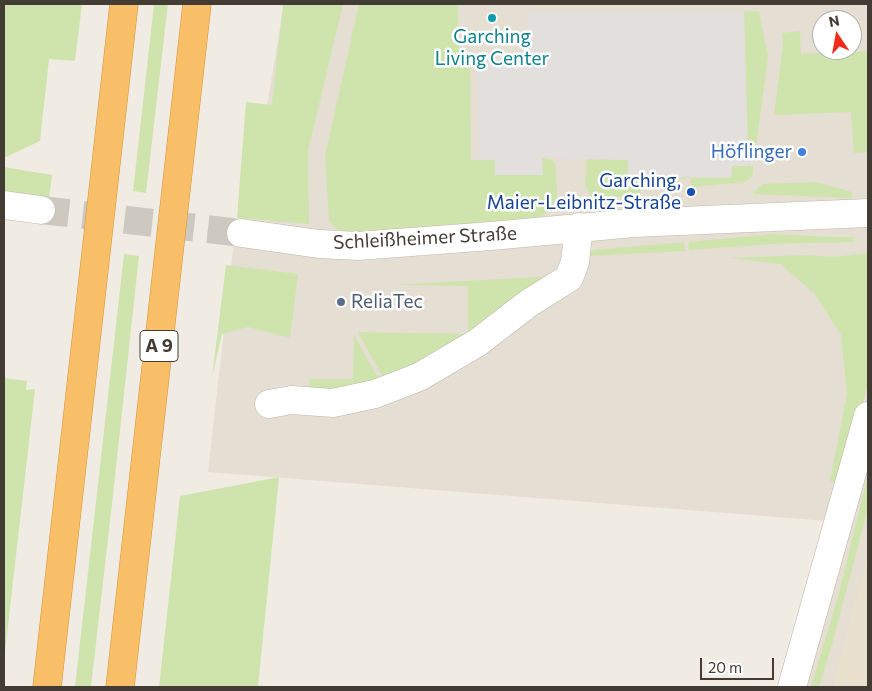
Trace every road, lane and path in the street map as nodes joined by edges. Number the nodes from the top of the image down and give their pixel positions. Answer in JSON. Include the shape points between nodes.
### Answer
{"nodes":[{"id":1,"x":124,"y":4,"type":"edge"},
{"id":2,"x":197,"y":4,"type":"edge"},
{"id":3,"x":4,"y":205,"type":"edge"},
{"id":4,"x":41,"y":210,"type":"tunnel mouth"},
{"id":5,"x":868,"y":213,"type":"edge"},
{"id":6,"x":579,"y":227,"type":"junction"},
{"id":7,"x":241,"y":233,"type":"tunnel mouth"},
{"id":8,"x":269,"y":404,"type":"dead end"},
{"id":9,"x":868,"y":416,"type":"edge"},
{"id":10,"x":47,"y":687,"type":"edge"},
{"id":11,"x":120,"y":687,"type":"edge"},
{"id":12,"x":792,"y":687,"type":"edge"}],
"edges":[{"from":1,"to":10,"type":"highway"},
{"from":2,"to":11,"type":"highway","number":"A 9"},
{"from":3,"to":4,"type":"street"},
{"from":5,"to":6,"type":"street","name":"Schleißheimer Straße"},
{"from":6,"to":7,"type":"street","name":"Schleißheimer Straße","via":[[358,246]]},
{"from":6,"to":8,"type":"street","via":[[575,262],[568,278],[477,343],[419,377],[375,394],[333,403],[292,400]]},
{"from":9,"to":12,"type":"street"}]}
